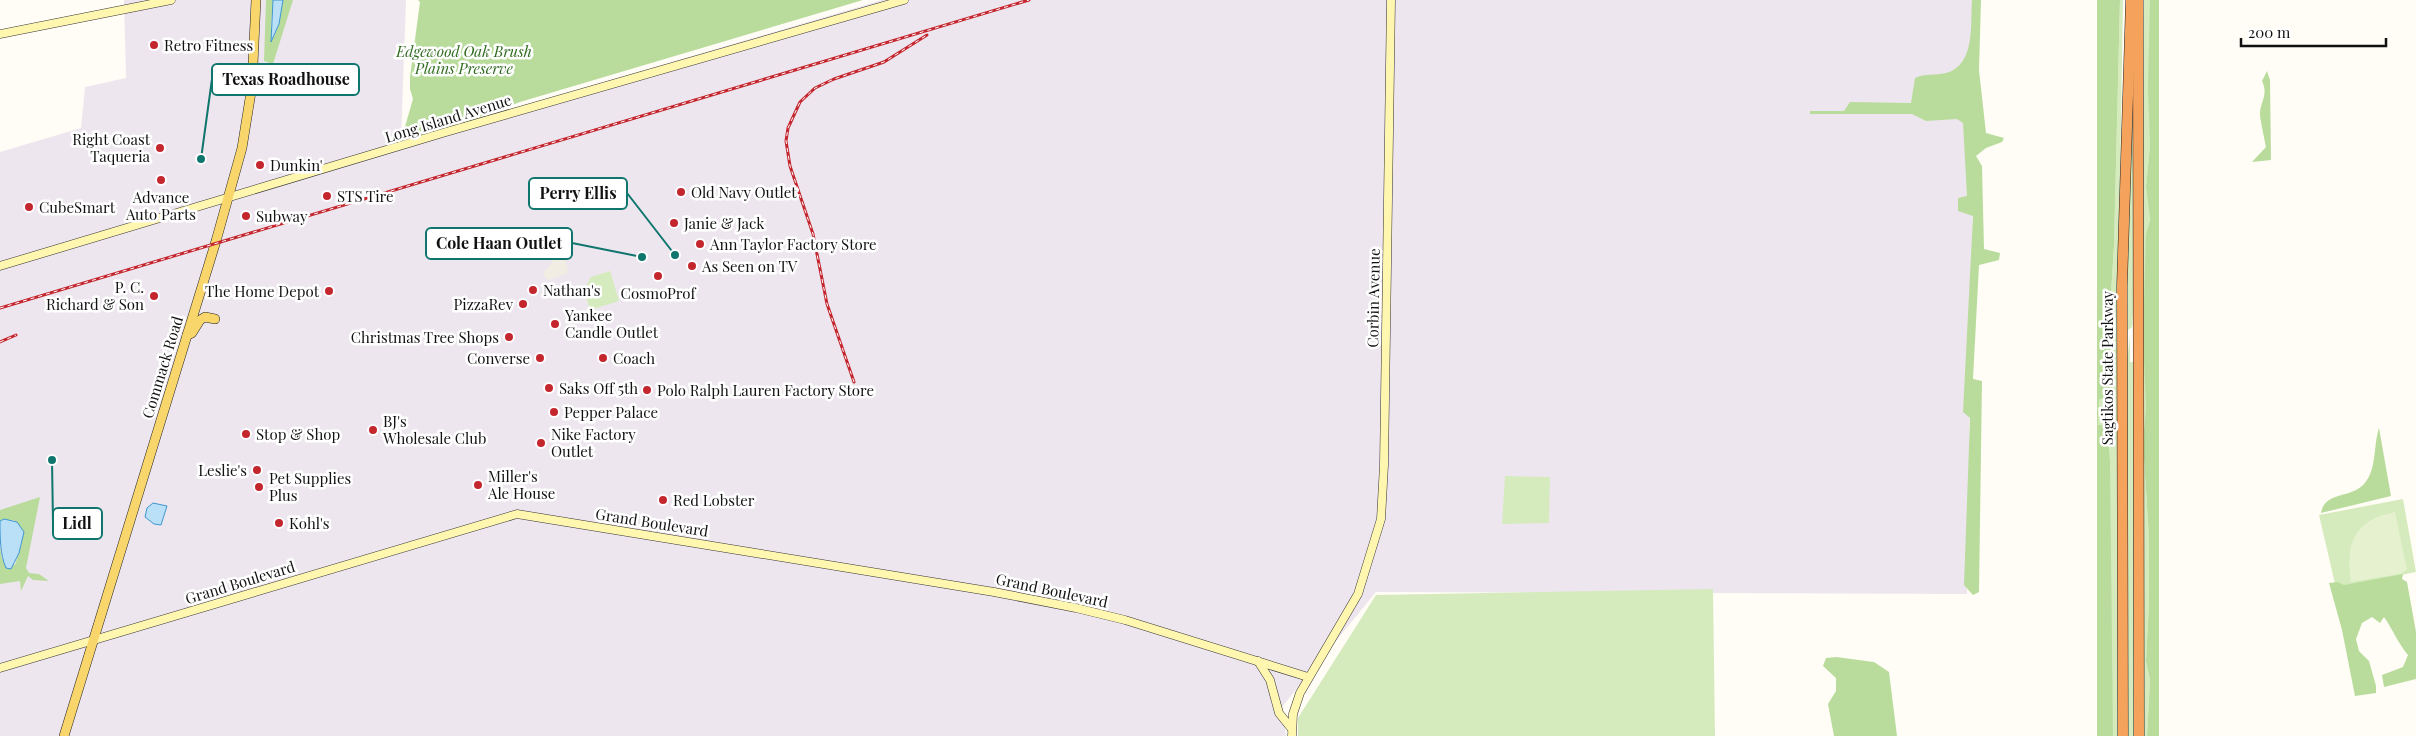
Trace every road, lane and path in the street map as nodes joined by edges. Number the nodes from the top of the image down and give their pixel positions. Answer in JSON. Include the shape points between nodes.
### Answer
{"nodes":[{"id":1,"x":171,"y":0,"type":"edge"},
{"id":2,"x":256,"y":0,"type":"edge"},
{"id":3,"x":904,"y":0,"type":"edge"},
{"id":4,"x":1391,"y":0,"type":"edge"},
{"id":5,"x":2130,"y":0,"type":"edge"},
{"id":6,"x":2138,"y":0,"type":"edge"},
{"id":7,"x":0,"y":34,"type":"edge"},
{"id":8,"x":227,"y":197,"type":"junction"},
{"id":9,"x":0,"y":266,"type":"edge"},
{"id":10,"x":214,"y":319,"type":"dead end"},
{"id":11,"x":186,"y":335,"type":"junction"},
{"id":12,"x":92,"y":642,"type":"junction"},
{"id":13,"x":1258,"y":661,"type":"junction"},
{"id":14,"x":0,"y":668,"type":"edge"},
{"id":15,"x":1308,"y":677,"type":"junction"},
{"id":16,"x":1292,"y":732,"type":"edge"},
{"id":17,"x":64,"y":736,"type":"edge"},
{"id":18,"x":2123,"y":736,"type":"edge"},
{"id":19,"x":2139,"y":736,"type":"edge"}],
"edges":[{"from":1,"to":7,"type":"street"},
{"from":2,"to":8,"type":"main road","name":"Commack Road","via":[[250,104],[242,148]]},
{"from":3,"to":8,"type":"street","name":"Long Island Avenue"},
{"from":4,"to":15,"type":"street","name":"Corbin Avenue","via":[[1381,519],[1358,594]]},
{"from":5,"to":18,"type":"highway","name":"Sagtikos State Parkway","via":[[2122,294]]},
{"from":6,"to":19,"type":"highway","name":"Sagtikos State Parkway"},
{"from":8,"to":9,"type":"street","name":"Long Island Avenue"},
{"from":8,"to":11,"type":"main road","name":"Commack Road","via":[[216,244]]},
{"from":10,"to":11,"type":"main road","via":[[205,317],[192,333]]},
{"from":11,"to":12,"type":"main road","name":"Commack Road"},
{"from":12,"to":13,"type":"street","name":"Grand Boulevard","via":[[518,514],[994,592],[1125,620]]},
{"from":12,"to":14,"type":"street","name":"Grand Boulevard"},
{"from":12,"to":17,"type":"main road","name":"Commack Road"},
{"from":13,"to":15,"type":"street","name":"Grand Boulevard"},
{"from":13,"to":16,"type":"street","via":[[1270,680],[1279,713]]},
{"from":15,"to":16,"type":"street","name":"Corbin Avenue","via":[[1296,703]]}]}
